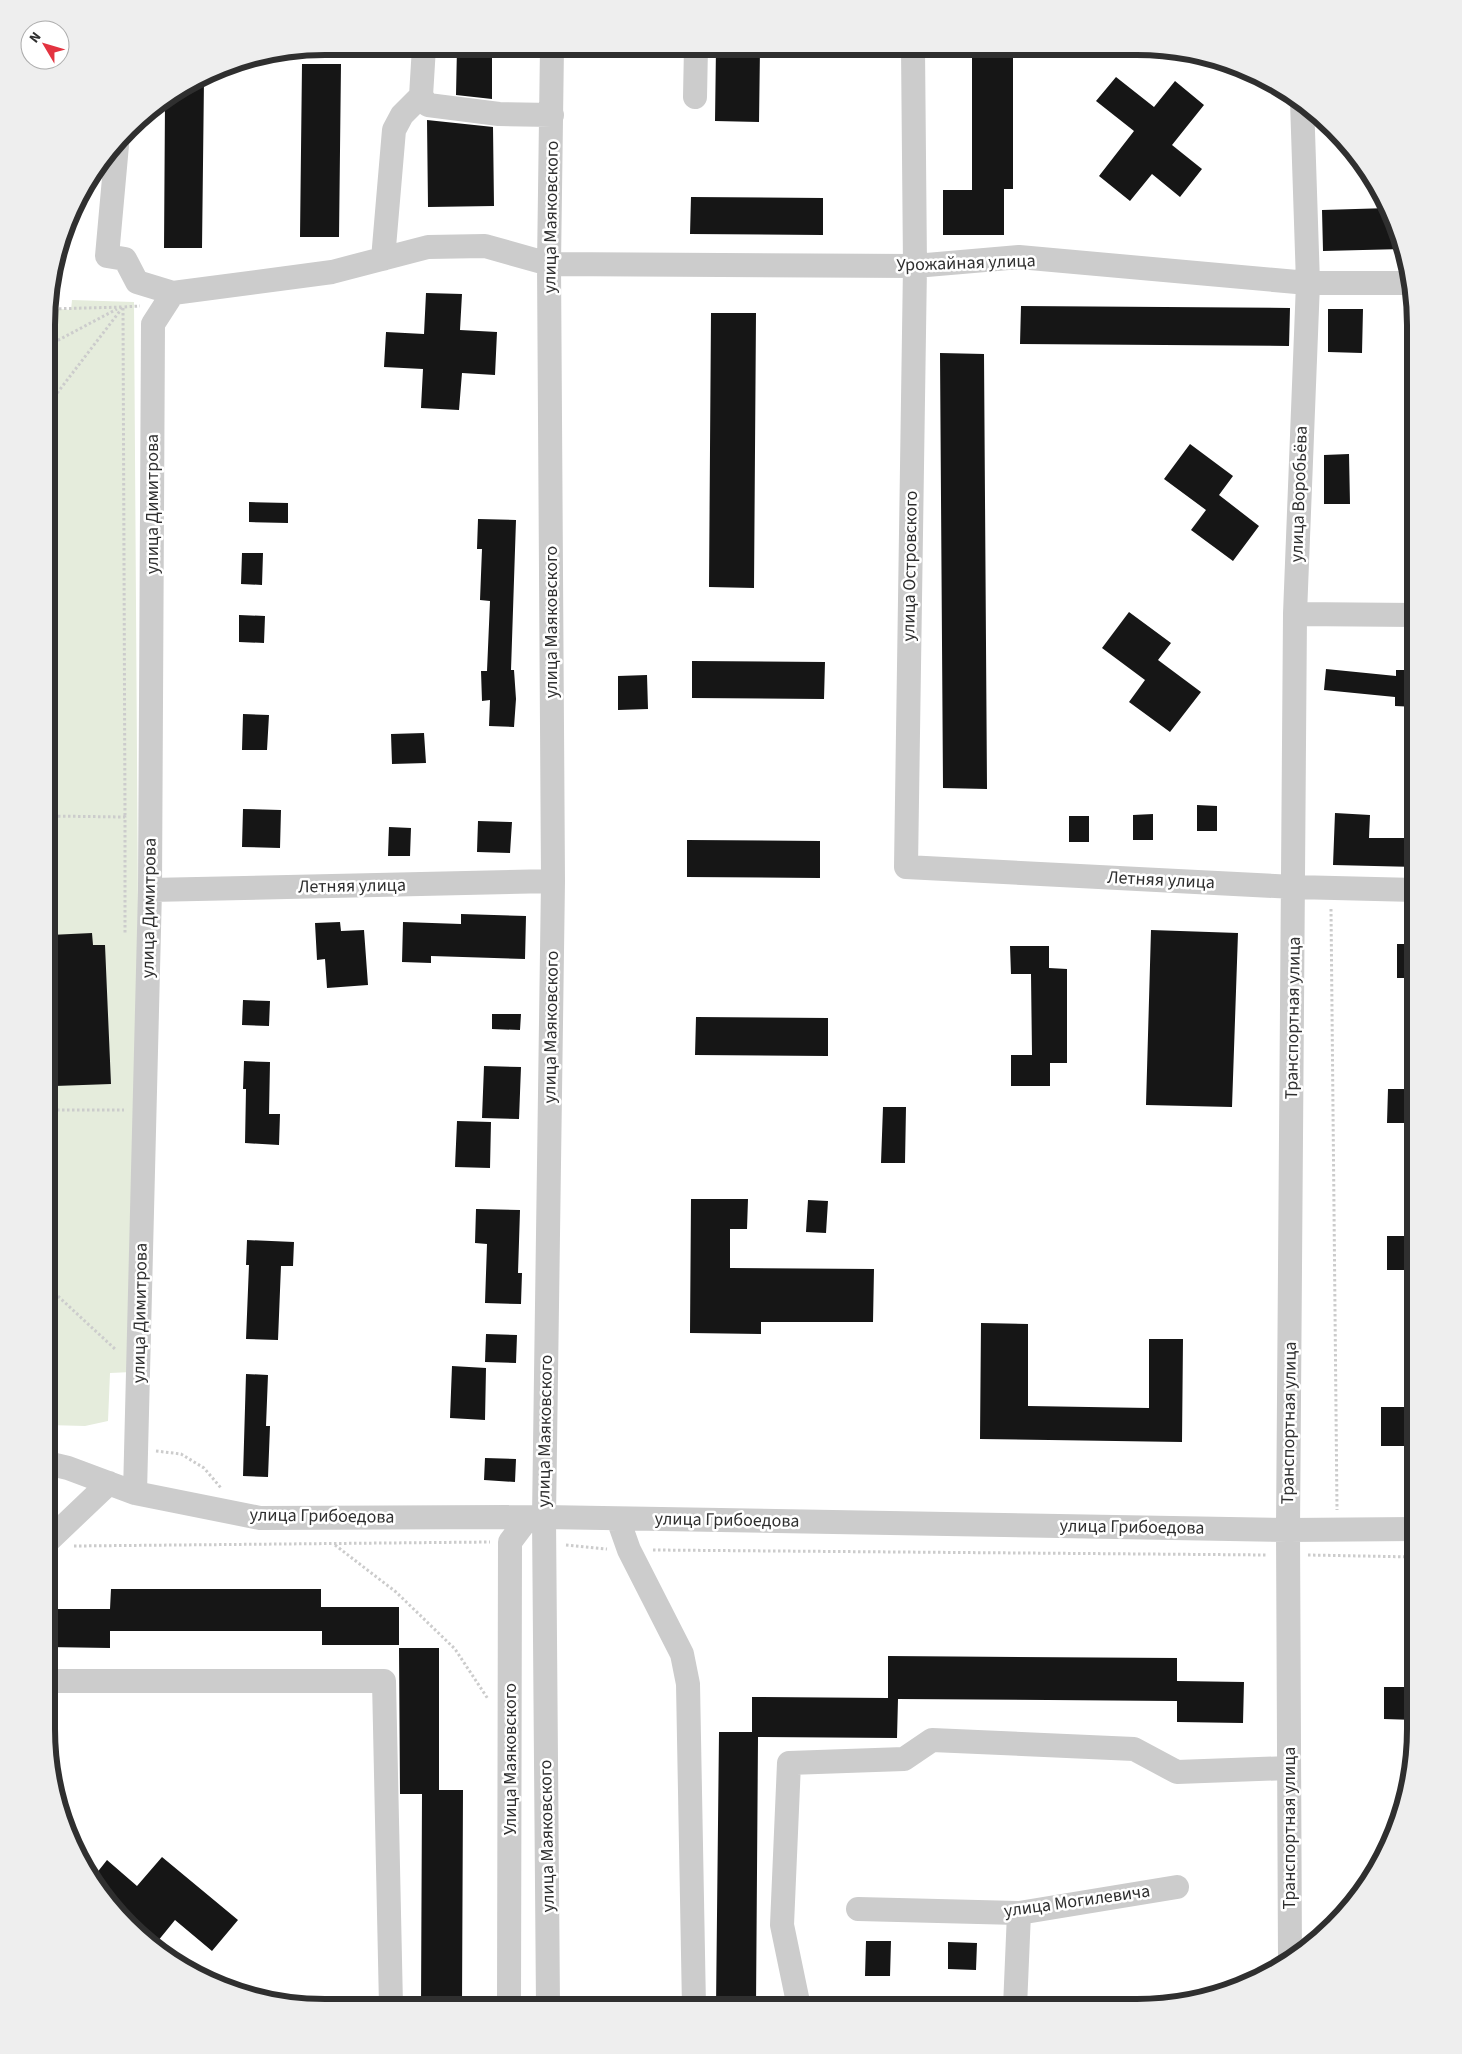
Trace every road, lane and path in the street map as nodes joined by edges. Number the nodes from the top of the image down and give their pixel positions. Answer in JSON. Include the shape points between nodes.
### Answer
{"nodes":[{"id":1,"x":423,"y":55,"type":"edge"},
{"id":2,"x":552,"y":55,"type":"edge"},
{"id":3,"x":696,"y":55,"type":"edge"},
{"id":4,"x":913,"y":55,"type":"edge"},
{"id":5,"x":420,"y":96,"type":"junction"},
{"id":6,"x":695,"y":97,"type":"dead end"},
{"id":7,"x":1302,"y":112,"type":"edge"},
{"id":8,"x":552,"y":115,"type":"junction"},
{"id":9,"x":116,"y":154,"type":"edge"},
{"id":10,"x":383,"y":259,"type":"junction"},
{"id":11,"x":550,"y":264,"type":"junction"},
{"id":12,"x":915,"y":266,"type":"junction"},
{"id":13,"x":1308,"y":283,"type":"junction"},
{"id":14,"x":1404,"y":283,"type":"edge"},
{"id":15,"x":169,"y":299,"type":"junction"},
{"id":16,"x":121,"y":308,"type":"junction"},
{"id":17,"x":56,"y":309,"type":"edge"},
{"id":18,"x":55,"y":342,"type":"edge"},
{"id":19,"x":55,"y":396,"type":"edge"},
{"id":20,"x":1295,"y":614,"type":"junction"},
{"id":21,"x":1407,"y":616,"type":"edge"},
{"id":22,"x":55,"y":816,"type":"edge"},
{"id":23,"x":126,"y":817,"type":"junction"},
{"id":24,"x":906,"y":867,"type":"joint"},
{"id":25,"x":553,"y":881,"type":"junction"},
{"id":26,"x":1294,"y":887,"type":"junction"},
{"id":27,"x":1331,"y":888,"type":"junction"},
{"id":28,"x":150,"y":890,"type":"junction"},
{"id":29,"x":1407,"y":890,"type":"edge"},
{"id":30,"x":125,"y":941,"type":"dead end"},
{"id":31,"x":55,"y":1110,"type":"edge"},
{"id":32,"x":124,"y":1110,"type":"dead end"},
{"id":33,"x":55,"y":1293,"type":"edge"},
{"id":34,"x":115,"y":1349,"type":"dead end"},
{"id":35,"x":136,"y":1449,"type":"junction"},
{"id":36,"x":55,"y":1465,"type":"edge"},
{"id":37,"x":109,"y":1483,"type":"junction"},
{"id":38,"x":222,"y":1489,"type":"dead end"},
{"id":39,"x":135,"y":1493,"type":"junction"},
{"id":40,"x":536,"y":1518,"type":"junction"},
{"id":41,"x":618,"y":1518,"type":"junction"},
{"id":42,"x":1338,"y":1529,"type":"junction"},
{"id":43,"x":1407,"y":1529,"type":"edge"},
{"id":44,"x":1288,"y":1530,"type":"junction"},
{"id":45,"x":510,"y":1542,"type":"junction"},
{"id":46,"x":544,"y":1542,"type":"junction"},
{"id":47,"x":56,"y":1544,"type":"edge"},
{"id":48,"x":335,"y":1544,"type":"junction"},
{"id":49,"x":629,"y":1550,"type":"junction"},
{"id":50,"x":1288,"y":1555,"type":"junction"},
{"id":51,"x":1338,"y":1556,"type":"junction"},
{"id":52,"x":1407,"y":1557,"type":"edge"},
{"id":53,"x":55,"y":1681,"type":"edge"},
{"id":54,"x":489,"y":1690,"type":"dead end"},
{"id":55,"x":1289,"y":1768,"type":"junction"},
{"id":56,"x":1177,"y":1887,"type":"dead end"},
{"id":57,"x":858,"y":1909,"type":"dead end"},
{"id":58,"x":1019,"y":1913,"type":"junction"},
{"id":59,"x":1290,"y":1951,"type":"edge"},
{"id":60,"x":391,"y":1999,"type":"edge"},
{"id":61,"x":509,"y":1999,"type":"edge"},
{"id":62,"x":548,"y":1999,"type":"edge"},
{"id":63,"x":694,"y":1999,"type":"edge"},
{"id":64,"x":798,"y":1999,"type":"edge"},
{"id":65,"x":1015,"y":1999,"type":"edge"}],
"edges":[{"from":1,"to":5,"type":"street"},
{"from":2,"to":8,"type":"street","name":"улица Маяковского"},
{"from":3,"to":6,"type":"street"},
{"from":4,"to":12,"type":"street","name":"улица Островского"},
{"from":5,"to":8,"type":"street","via":[[428,105],[499,114]]},
{"from":5,"to":10,"type":"street","via":[[402,115],[394,130]]},
{"from":7,"to":13,"type":"street","name":"улица Воробьёва"},
{"from":8,"to":11,"type":"street","name":"улица Маяковского"},
{"from":9,"to":15,"type":"street","via":[[107,256],[125,259],[136,282]]},
{"from":10,"to":11,"type":"street","name":"Урожайная улица","via":[[428,247],[485,246]]},
{"from":10,"to":15,"type":"street","name":"Урожайная улица","via":[[332,272]]},
{"from":11,"to":12,"type":"street","name":"Урожайная улица"},
{"from":11,"to":25,"type":"street","name":"улица Маяковского"},
{"from":12,"to":13,"type":"street","name":"Урожайная улица","via":[[1019,257]]},
{"from":12,"to":24,"type":"street","name":"улица Островского"},
{"from":13,"to":14,"type":"street","name":"Урожайная улица"},
{"from":13,"to":20,"type":"street","name":"улица Воробьёва"},
{"from":15,"to":16,"type":"path"},
{"from":15,"to":28,"type":"street","name":"улица Димитрова","via":[[153,324]]},
{"from":16,"to":17,"type":"path"},
{"from":16,"to":18,"type":"path"},
{"from":16,"to":19,"type":"path"},
{"from":16,"to":23,"type":"path"},
{"from":20,"to":21,"type":"street"},
{"from":20,"to":26,"type":"street","name":"улица Воробьёва"},
{"from":22,"to":23,"type":"path"},
{"from":23,"to":30,"type":"path"},
{"from":24,"to":26,"type":"street","name":"Летняя улица"},
{"from":25,"to":28,"type":"street","name":"Летняя улица"},
{"from":25,"to":40,"type":"street","name":"улица Маяковского"},
{"from":26,"to":27,"type":"street","name":"Летняя улица"},
{"from":26,"to":44,"type":"street","name":"Транспортная улица"},
{"from":27,"to":29,"type":"street","name":"Летняя улица"},
{"from":27,"to":42,"type":"path"},
{"from":28,"to":35,"type":"street","name":"улица Димитрова"},
{"from":31,"to":32,"type":"path"},
{"from":33,"to":34,"type":"path"},
{"from":35,"to":38,"type":"path","via":[[181,1454],[204,1468]]},
{"from":35,"to":39,"type":"street","name":"улица Димитрова"},
{"from":36,"to":37,"type":"street","name":"улица Грибоедова"},
{"from":37,"to":39,"type":"street","name":"улица Грибоедова"},
{"from":37,"to":47,"type":"street"},
{"from":39,"to":40,"type":"street","name":"улица Грибоедова","via":[[260,1518]]},
{"from":40,"to":41,"type":"street","name":"улица Грибоедова"},
{"from":40,"to":45,"type":"street","name":"Улица Маяковского"},
{"from":40,"to":46,"type":"street","name":"улица Маяковского"},
{"from":41,"to":44,"type":"street","name":"улица Грибоедова"},
{"from":41,"to":49,"type":"street"},
{"from":42,"to":43,"type":"street","name":"улица Грибоедова"},
{"from":42,"to":44,"type":"street","name":"улица Грибоедова"},
{"from":42,"to":51,"type":"path"},
{"from":44,"to":50,"type":"street","name":"Транспортная улица"},
{"from":45,"to":48,"type":"path"},
{"from":45,"to":61,"type":"street","name":"Улица Маяковского"},
{"from":46,"to":49,"type":"path"},
{"from":46,"to":62,"type":"street","name":"улица Маяковского"},
{"from":47,"to":48,"type":"path"},
{"from":48,"to":54,"type":"path","via":[[396,1592],[454,1649],[489,1700]]},
{"from":49,"to":50,"type":"path"},
{"from":49,"to":63,"type":"street","via":[[682,1654],[688,1684]]},
{"from":50,"to":51,"type":"path"},
{"from":50,"to":55,"type":"street","name":"Транспортная улица"},
{"from":51,"to":52,"type":"path"},
{"from":53,"to":60,"type":"street","via":[[384,1681]]},
{"from":55,"to":59,"type":"street","name":"Транспортная улица"},
{"from":55,"to":64,"type":"street","via":[[1177,1772],[1134,1749],[932,1740],[904,1759],[789,1763],[782,1925]]},
{"from":56,"to":58,"type":"street","name":"улица Могилевича"},
{"from":57,"to":58,"type":"street","name":"улица Могилевича"},
{"from":58,"to":65,"type":"street"}]}
